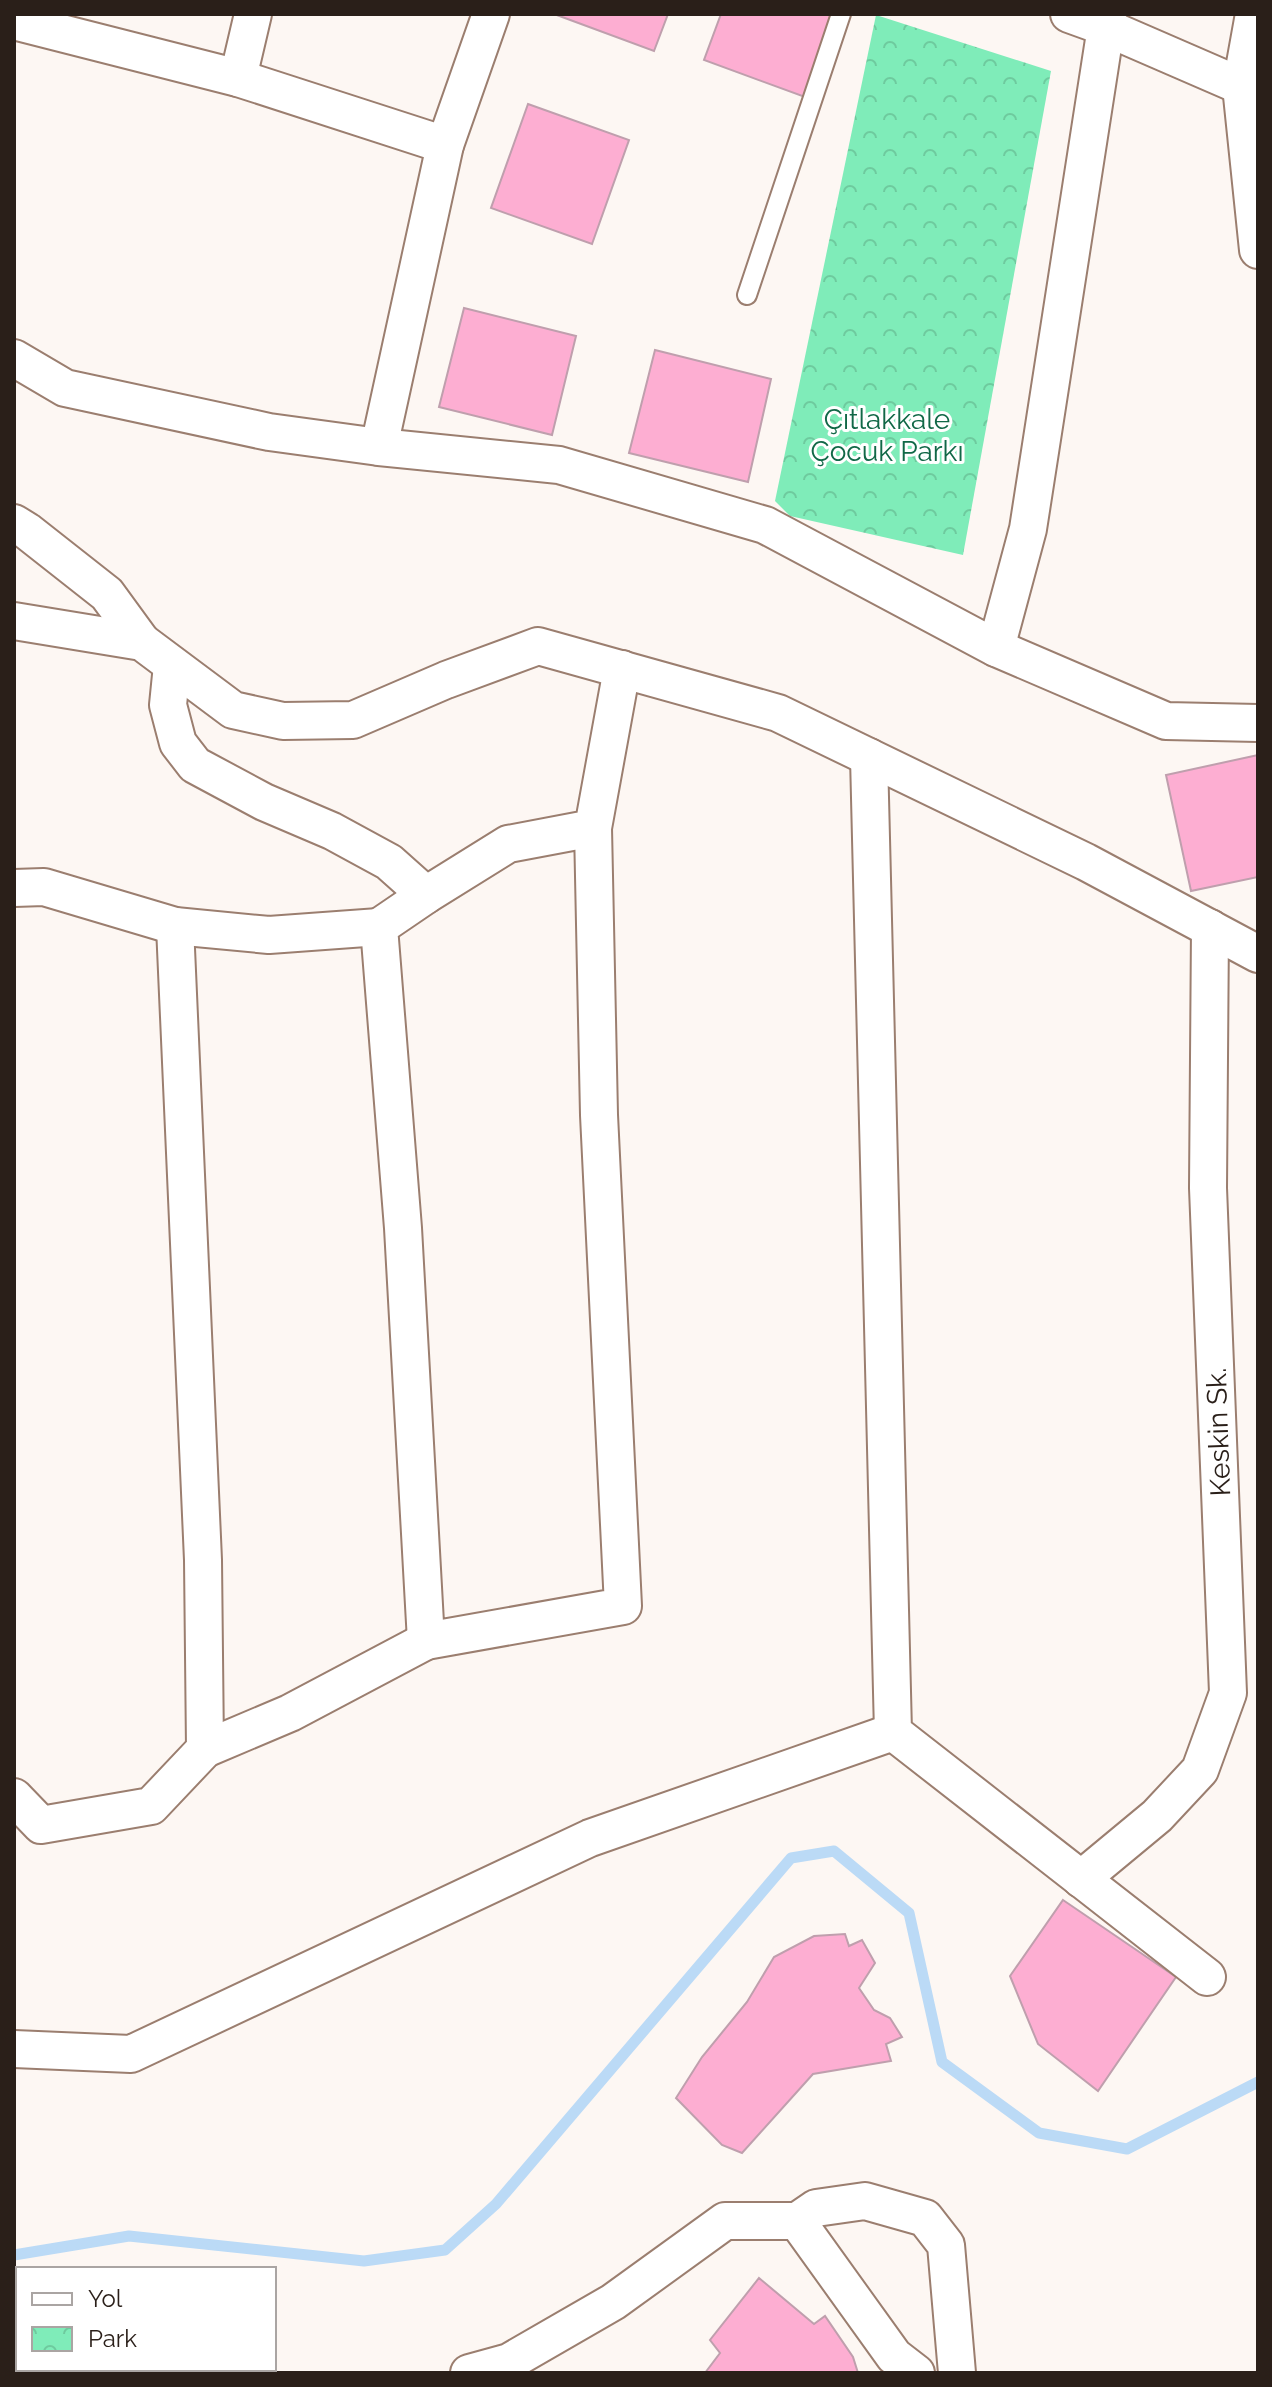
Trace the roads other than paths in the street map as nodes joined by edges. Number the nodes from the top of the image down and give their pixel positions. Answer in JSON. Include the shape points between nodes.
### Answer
{"nodes":[{"id":1,"x":253,"y":14,"type":"edge"},
{"id":2,"x":491,"y":14,"type":"edge"},
{"id":3,"x":841,"y":14,"type":"edge"},
{"id":4,"x":1069,"y":14,"type":"edge"},
{"id":5,"x":1254,"y":14,"type":"edge"},
{"id":6,"x":1106,"y":20,"type":"edge"},
{"id":7,"x":14,"y":21,"type":"edge"},
{"id":8,"x":238,"y":78,"type":"junction"},
{"id":9,"x":1241,"y":86,"type":"junction"},
{"id":10,"x":445,"y":145,"type":"junction"},
{"id":11,"x":1258,"y":250,"type":"edge"},
{"id":12,"x":747,"y":295,"type":"dead end"},
{"id":13,"x":14,"y":358,"type":"edge"},
{"id":14,"x":379,"y":447,"type":"junction"},
{"id":15,"x":14,"y":523,"type":"edge"},
{"id":16,"x":14,"y":621,"type":"edge"},
{"id":17,"x":142,"y":642,"type":"junction"},
{"id":18,"x":996,"y":648,"type":"junction"},
{"id":19,"x":172,"y":665,"type":"junction"},
{"id":20,"x":622,"y":669,"type":"junction"},
{"id":21,"x":1258,"y":723,"type":"edge"},
{"id":22,"x":869,"y":757,"type":"junction"},
{"id":23,"x":593,"y":828,"type":"junction"},
{"id":24,"x":14,"y":888,"type":"edge"},
{"id":25,"x":426,"y":895,"type":"junction"},
{"id":26,"x":175,"y":926,"type":"junction"},
{"id":27,"x":379,"y":927,"type":"junction"},
{"id":28,"x":1210,"y":928,"type":"junction"},
{"id":29,"x":1258,"y":954,"type":"edge"},
{"id":30,"x":426,"y":1641,"type":"junction"},
{"id":31,"x":893,"y":1732,"type":"junction"},
{"id":32,"x":205,"y":1749,"type":"junction"},
{"id":33,"x":14,"y":1797,"type":"edge"},
{"id":34,"x":1081,"y":1879,"type":"junction"},
{"id":35,"x":1207,"y":1977,"type":"dead end"},
{"id":36,"x":14,"y":2049,"type":"edge"},
{"id":37,"x":797,"y":2221,"type":"junction"},
{"id":38,"x":469,"y":2373,"type":"edge"},
{"id":39,"x":916,"y":2373,"type":"edge"},
{"id":40,"x":957,"y":2373,"type":"edge"}],
"edges":[{"from":1,"to":8,"type":"street"},
{"from":2,"to":10,"type":"street"},
{"from":3,"to":12,"type":"lane"},
{"from":4,"to":6,"type":"street"},
{"from":5,"to":9,"type":"street"},
{"from":6,"to":9,"type":"street"},
{"from":6,"to":18,"type":"street","via":[[1028,529]]},
{"from":7,"to":8,"type":"street"},
{"from":8,"to":10,"type":"street"},
{"from":9,"to":11,"type":"street"},
{"from":10,"to":14,"type":"street"},
{"from":13,"to":14,"type":"street","via":[[65,388],[269,432]]},
{"from":14,"to":18,"type":"street","via":[[559,465],[765,525]]},
{"from":15,"to":17,"type":"street","via":[[107,594]]},
{"from":16,"to":17,"type":"street"},
{"from":17,"to":19,"type":"street"},
{"from":18,"to":21,"type":"street","via":[[1166,721]]},
{"from":19,"to":20,"type":"street","via":[[233,710],[283,721],[353,720],[538,646]]},
{"from":19,"to":25,"type":"street","via":[[168,705],[178,743],[195,765],[389,862]]},
{"from":20,"to":22,"type":"street","via":[[778,713]]},
{"from":20,"to":23,"type":"street"},
{"from":22,"to":28,"type":"street"},
{"from":22,"to":31,"type":"street"},
{"from":23,"to":25,"type":"street","via":[[508,844]]},
{"from":23,"to":30,"type":"street","via":[[599,1115],[623,1606]]},
{"from":24,"to":26,"type":"street","via":[[44,887]]},
{"from":25,"to":27,"type":"street"},
{"from":26,"to":27,"type":"street","via":[[269,935]]},
{"from":26,"to":32,"type":"street","via":[[203,1560]]},
{"from":27,"to":30,"type":"street","via":[[403,1228]]},
{"from":28,"to":29,"type":"street"},
{"from":28,"to":34,"type":"street","name":"Keskin Sk.","via":[[1208,1188],[1228,1693],[1200,1770],[1157,1816]]},
{"from":30,"to":32,"type":"street","via":[[290,1713]]},
{"from":31,"to":34,"type":"street"},
{"from":31,"to":36,"type":"street","via":[[590,1838],[131,2054]]},
{"from":32,"to":33,"type":"street","via":[[151,1806],[41,1825]]},
{"from":34,"to":35,"type":"street"},
{"from":37,"to":38,"type":"street","via":[[725,2221],[613,2302],[509,2362]]},
{"from":37,"to":39,"type":"street","via":[[894,2356]]},
{"from":37,"to":40,"type":"street","via":[[816,2208],[865,2201],[925,2218],[946,2245]]}]}
